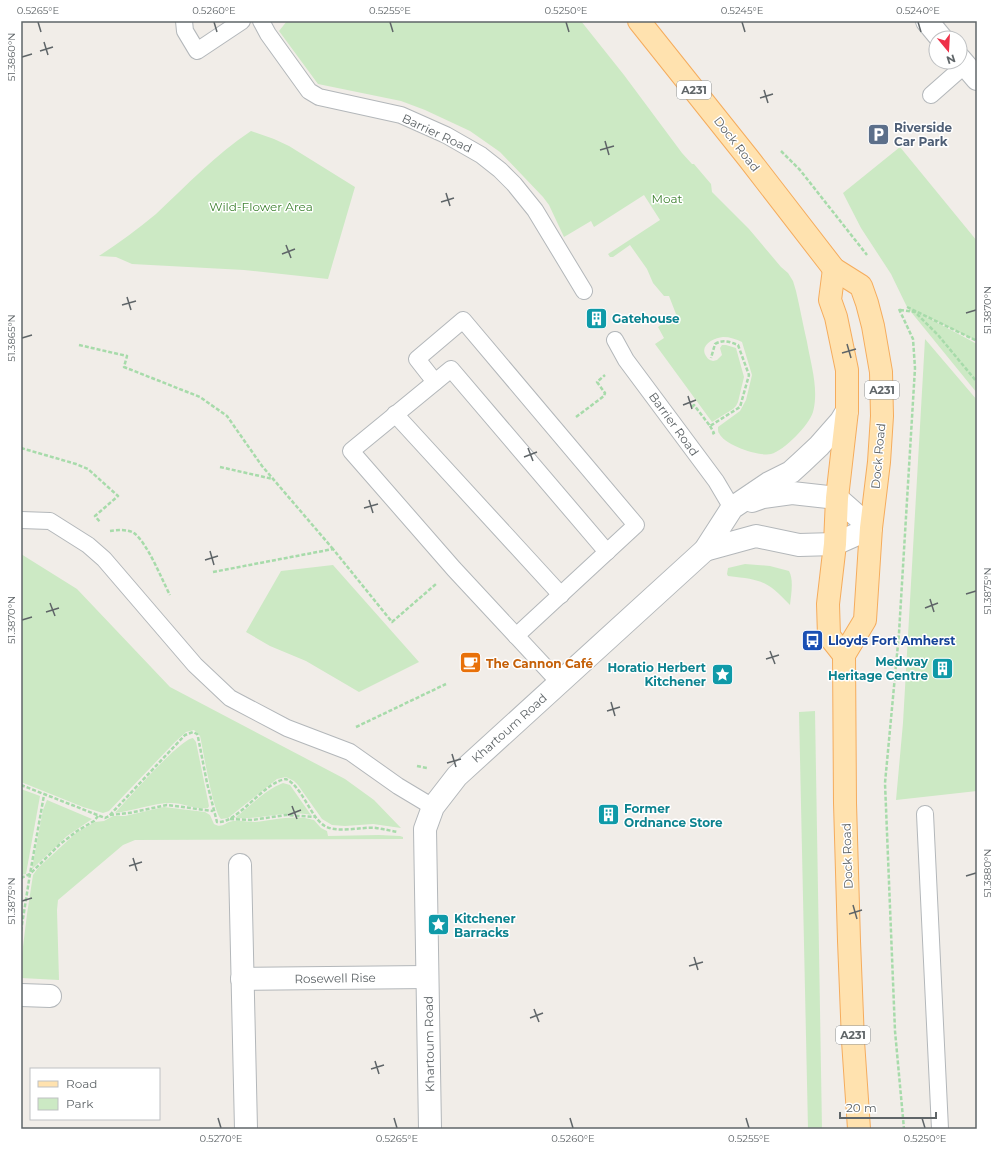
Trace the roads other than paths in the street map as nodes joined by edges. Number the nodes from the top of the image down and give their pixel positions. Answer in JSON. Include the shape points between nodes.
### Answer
{"nodes":[{"id":1,"x":184,"y":21,"type":"edge"},
{"id":2,"x":242,"y":21,"type":"edge"},
{"id":3,"x":639,"y":21,"type":"edge"},
{"id":4,"x":927,"y":21,"type":"edge"},
{"id":5,"x":265,"y":28,"type":"edge"},
{"id":6,"x":934,"y":30,"type":"edge"},
{"id":7,"x":963,"y":70,"type":"edge"},
{"id":8,"x":932,"y":95,"type":"dead end"},
{"id":9,"x":834,"y":269,"type":"junction"},
{"id":10,"x":584,"y":291,"type":"dead end"},
{"id":11,"x":615,"y":340,"type":"dead end"},
{"id":12,"x":435,"y":382,"type":"junction"},
{"id":13,"x":848,"y":411,"type":"junction"},
{"id":14,"x":395,"y":414,"type":"junction"},
{"id":15,"x":837,"y":498,"type":"junction"},
{"id":16,"x":732,"y":508,"type":"junction"},
{"id":17,"x":21,"y":520,"type":"edge"},
{"id":18,"x":871,"y":528,"type":"junction"},
{"id":19,"x":835,"y":544,"type":"junction"},
{"id":20,"x":705,"y":550,"type":"junction"},
{"id":21,"x":607,"y":552,"type":"junction"},
{"id":22,"x":561,"y":595,"type":"junction"},
{"id":23,"x":516,"y":636,"type":"junction"},
{"id":24,"x":844,"y":655,"type":"junction"},
{"id":25,"x":559,"y":682,"type":"junction"},
{"id":26,"x":433,"y":806,"type":"junction"},
{"id":27,"x":925,"y":814,"type":"dead end"},
{"id":28,"x":240,"y":865,"type":"dead end"},
{"id":29,"x":427,"y":977,"type":"junction"},
{"id":30,"x":242,"y":979,"type":"junction"},
{"id":31,"x":21,"y":995,"type":"edge"},
{"id":32,"x":50,"y":996,"type":"dead end"},
{"id":33,"x":246,"y":1129,"type":"edge"},
{"id":34,"x":430,"y":1129,"type":"edge"},
{"id":35,"x":858,"y":1129,"type":"edge"},
{"id":36,"x":940,"y":1129,"type":"edge"}],
"edges":[{"from":1,"to":2,"type":"lane","via":[[185,31],[197,51]]},
{"from":3,"to":9,"type":"main road","name":"Dock Road","number":"A231"},
{"from":4,"to":6,"type":"street"},
{"from":5,"to":10,"type":"lane","name":"Barrier Road","via":[[309,91],[319,97],[401,115],[481,154],[514,184],[535,210]]},
{"from":7,"to":8,"type":"lane"},
{"from":9,"to":13,"type":"main road","number":"A231","via":[[830,300],[847,370]]},
{"from":9,"to":18,"type":"main road","name":"Dock Road","number":"A231","via":[[861,286],[873,326],[881,372],[880,437]]},
{"from":11,"to":16,"type":"lane","name":"Barrier Road","via":[[626,360],[716,481]]},
{"from":12,"to":14,"type":"lane"},
{"from":12,"to":21,"type":"lane","via":[[451,369]]},
{"from":12,"to":21,"type":"lane","via":[[417,359],[463,320],[636,525]]},
{"from":13,"to":15,"type":"main road","number":"A231"},
{"from":13,"to":16,"type":"street","name":"Khartoum Road","via":[[817,449],[791,472],[769,483]]},
{"from":14,"to":22,"type":"lane"},
{"from":14,"to":23,"type":"lane","via":[[351,451]]},
{"from":15,"to":16,"type":"street","via":[[792,493],[763,497]]},
{"from":15,"to":18,"type":"street"},
{"from":15,"to":19,"type":"main road","number":"A231"},
{"from":16,"to":20,"type":"street","name":"Khartoum Road"},
{"from":17,"to":26,"type":"lane","via":[[50,521],[88,545],[195,665],[230,698],[287,728],[350,752],[398,786]]},
{"from":18,"to":19,"type":"street","name":"Khartoum Road"},
{"from":18,"to":24,"type":"main road","name":"Dock Road","number":"A231","via":[[865,620]]},
{"from":19,"to":20,"type":"street","name":"Khartoum Road","via":[[799,545],[756,536]]},
{"from":19,"to":24,"type":"main road","number":"A231","via":[[828,604],[829,636]]},
{"from":20,"to":25,"type":"street","name":"Khartoum Road"},
{"from":21,"to":22,"type":"lane"},
{"from":22,"to":23,"type":"lane"},
{"from":23,"to":25,"type":"lane"},
{"from":24,"to":35,"type":"main road","name":"Dock Road","number":"A231","via":[[849,941]]},
{"from":25,"to":26,"type":"street","name":"Khartoum Road","via":[[457,776]]},
{"from":26,"to":29,"type":"street","name":"Khartoum Road","via":[[425,829]]},
{"from":27,"to":36,"type":"lane"},
{"from":28,"to":30,"type":"street"},
{"from":29,"to":30,"type":"street","name":"Rosewell Rise"},
{"from":29,"to":34,"type":"street","name":"Khartoum Road"},
{"from":30,"to":33,"type":"street"},
{"from":31,"to":32,"type":"street"}]}
